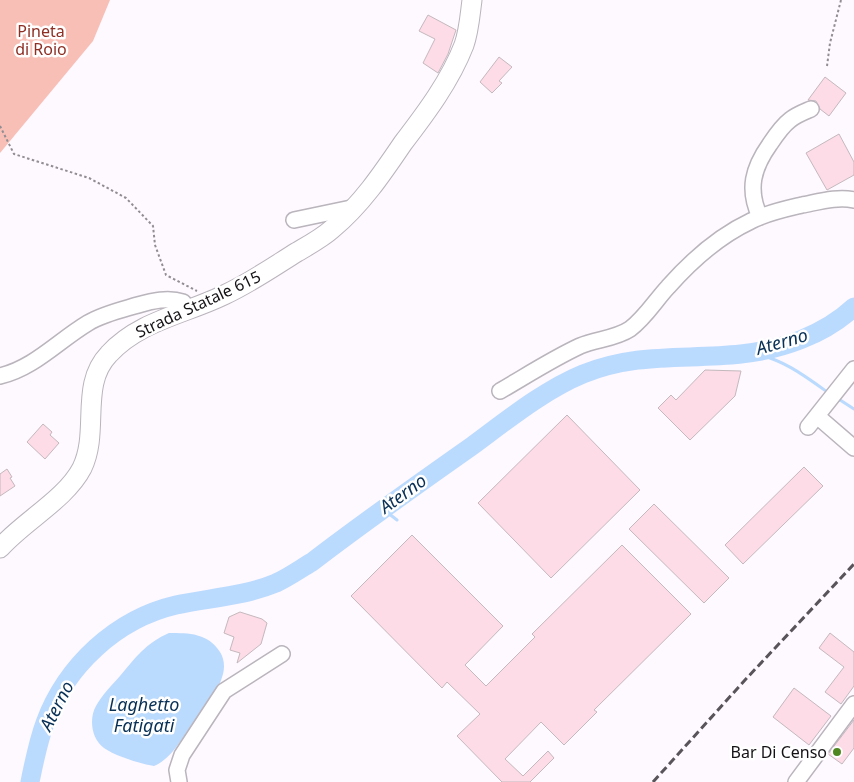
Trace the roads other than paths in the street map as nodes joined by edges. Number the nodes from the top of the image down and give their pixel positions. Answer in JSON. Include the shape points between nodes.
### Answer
{"nodes":[{"id":1,"x":472,"y":0,"type":"edge"},
{"id":2,"x":811,"y":109,"type":"dead end"},
{"id":3,"x":854,"y":200,"type":"edge"},
{"id":4,"x":356,"y":208,"type":"junction"},
{"id":5,"x":760,"y":217,"type":"junction"},
{"id":6,"x":294,"y":220,"type":"dead end"},
{"id":7,"x":189,"y":310,"type":"junction"},
{"id":8,"x":0,"y":364,"type":"edge"},
{"id":9,"x":854,"y":369,"type":"edge"},
{"id":10,"x":17,"y":371,"type":"junction"},
{"id":11,"x":0,"y":376,"type":"edge"},
{"id":12,"x":0,"y":383,"type":"edge"},
{"id":13,"x":500,"y":391,"type":"dead end"},
{"id":14,"x":854,"y":448,"type":"edge"},
{"id":15,"x":0,"y":548,"type":"edge"},
{"id":16,"x":282,"y":654,"type":"dead end"},
{"id":17,"x":854,"y":704,"type":"edge"},
{"id":18,"x":179,"y":782,"type":"edge"},
{"id":19,"x":796,"y":782,"type":"edge"}],
"edges":[{"from":1,"to":4,"type":"main road","name":"Strada Statale 615","via":[[469,26],[458,60],[434,102]]},
{"from":2,"to":5,"type":"street","via":[[791,119],[777,134],[757,166],[753,199]]},
{"from":3,"to":5,"type":"street","via":[[842,198]]},
{"from":4,"to":6,"type":"street"},
{"from":4,"to":7,"type":"main road","name":"Strada Statale 615","via":[[331,230],[256,278]]},
{"from":5,"to":13,"type":"street","via":[[741,226],[702,254],[631,328],[619,335],[580,346]]},
{"from":7,"to":10,"type":"street","via":[[183,302],[168,300],[106,315],[85,325]]},
{"from":7,"to":15,"type":"main road","name":"Strada Statale 615","via":[[139,331],[106,357],[93,384],[90,436],[81,469],[66,490]]},
{"from":8,"to":10,"type":"street"},
{"from":9,"to":14,"type":"street","via":[[818,416]]},
{"from":10,"to":11,"type":"street"},
{"from":10,"to":12,"type":"street"},
{"from":16,"to":18,"type":"street","via":[[224,691],[182,755],[177,770]]},
{"from":17,"to":19,"type":"street"}]}
